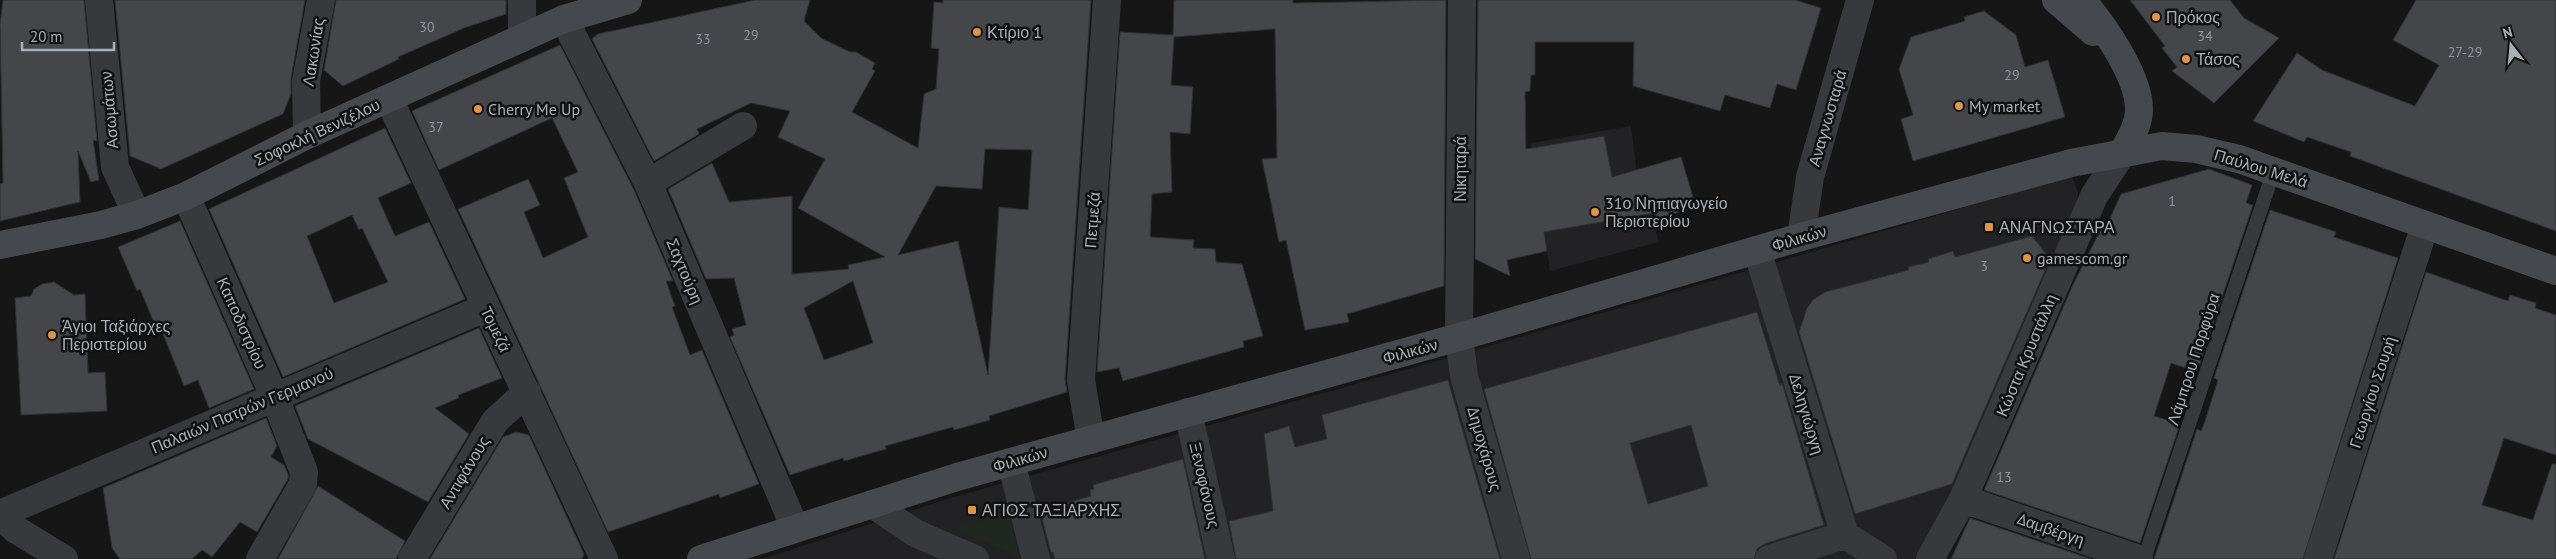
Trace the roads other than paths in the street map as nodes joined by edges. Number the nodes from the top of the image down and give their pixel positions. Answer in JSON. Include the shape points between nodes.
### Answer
{"nodes":[{"id":1,"x":99,"y":0,"type":"edge"},
{"id":2,"x":321,"y":0,"type":"edge"},
{"id":3,"x":522,"y":0,"type":"edge"},
{"id":4,"x":628,"y":0,"type":"edge"},
{"id":5,"x":1107,"y":0,"type":"edge"},
{"id":6,"x":1462,"y":0,"type":"edge"},
{"id":7,"x":1860,"y":0,"type":"edge"},
{"id":8,"x":2056,"y":0,"type":"edge"},
{"id":9,"x":2082,"y":0,"type":"edge"},
{"id":10,"x":564,"y":19,"type":"junction"},
{"id":11,"x":522,"y":38,"type":"junction"},
{"id":12,"x":2116,"y":50,"type":"junction"},
{"id":13,"x":389,"y":99,"type":"junction"},
{"id":14,"x":743,"y":126,"type":"dead end"},
{"id":15,"x":307,"y":135,"type":"junction"},
{"id":16,"x":2123,"y":152,"type":"junction"},
{"id":17,"x":2274,"y":170,"type":"junction"},
{"id":18,"x":648,"y":183,"type":"junction"},
{"id":19,"x":186,"y":196,"type":"junction"},
{"id":20,"x":137,"y":215,"type":"junction"},
{"id":21,"x":2425,"y":225,"type":"junction"},
{"id":22,"x":1802,"y":237,"type":"junction"},
{"id":23,"x":0,"y":245,"type":"edge"},
{"id":24,"x":1757,"y":250,"type":"junction"},
{"id":25,"x":2556,"y":271,"type":"edge"},
{"id":26,"x":485,"y":308,"type":"junction"},
{"id":27,"x":1459,"y":337,"type":"junction"},
{"id":28,"x":527,"y":392,"type":"junction"},
{"id":29,"x":274,"y":396,"type":"junction"},
{"id":30,"x":1188,"y":412,"type":"junction"},
{"id":31,"x":1090,"y":440,"type":"junction"},
{"id":32,"x":1011,"y":462,"type":"junction"},
{"id":33,"x":1963,"y":499,"type":"junction"},
{"id":34,"x":872,"y":504,"type":"junction"},
{"id":35,"x":0,"y":514,"type":"edge"},
{"id":36,"x":795,"y":528,"type":"junction"},
{"id":37,"x":1845,"y":534,"type":"junction"},
{"id":38,"x":64,"y":559,"type":"edge"},
{"id":39,"x":260,"y":559,"type":"edge"},
{"id":40,"x":412,"y":559,"type":"edge"},
{"id":41,"x":604,"y":559,"type":"edge"},
{"id":42,"x":701,"y":559,"type":"edge"},
{"id":43,"x":975,"y":559,"type":"edge"},
{"id":44,"x":1036,"y":559,"type":"edge"},
{"id":45,"x":1221,"y":559,"type":"edge"},
{"id":46,"x":1516,"y":559,"type":"edge"},
{"id":47,"x":1770,"y":559,"type":"edge"},
{"id":48,"x":1883,"y":559,"type":"edge"},
{"id":49,"x":1930,"y":559,"type":"edge"},
{"id":50,"x":2139,"y":559,"type":"edge"},
{"id":51,"x":2144,"y":559,"type":"edge"},
{"id":52,"x":2318,"y":559,"type":"edge"}],
"edges":[{"from":1,"to":20,"type":"street","name":"Ασωμάτων","via":[[115,167]]},
{"from":2,"to":15,"type":"street","name":"Λακωνίας","via":[[306,81]]},
{"from":3,"to":11,"type":"street"},
{"from":4,"to":10,"type":"street","name":"Σοφοκλή Βενιζέλου"},
{"from":5,"to":31,"type":"street","name":"Πετμεζά","via":[[1081,380]]},
{"from":6,"to":27,"type":"street","name":"Νικηταρά"},
{"from":7,"to":22,"type":"street","name":"Αναγνωσταρά","via":[[1810,176]]},
{"from":8,"to":12,"type":"street"},
{"from":9,"to":12,"type":"street"},
{"from":10,"to":11,"type":"street","name":"Σοφοκλή Βενιζέλου"},
{"from":10,"to":18,"type":"street","name":"Σαχτούρη"},
{"from":11,"to":13,"type":"street","name":"Σοφοκλή Βενιζέλου"},
{"from":12,"to":16,"type":"street","via":[[2134,83],[2139,109],[2134,132]]},
{"from":13,"to":15,"type":"street","name":"Σοφοκλή Βενιζέλου"},
{"from":13,"to":26,"type":"street","name":"Τομεζά"},
{"from":14,"to":18,"type":"street"},
{"from":15,"to":19,"type":"street","name":"Σοφοκλή Βενιζέλου"},
{"from":16,"to":17,"type":"street","name":"Παύλου Μελά","via":[[2162,146],[2196,149]]},
{"from":16,"to":22,"type":"street","name":"Φιλικών","via":[[2070,163]]},
{"from":16,"to":33,"type":"street","name":"Κώστα Κρυστάλλη","via":[[2094,196]]},
{"from":17,"to":21,"type":"street","name":"Παύλου Μελά"},
{"from":17,"to":51,"type":"lane","name":"Λάμπρου Πορφύρα"},
{"from":18,"to":36,"type":"street","name":"Σαχτούρη"},
{"from":19,"to":20,"type":"street","name":"Σοφοκλή Βενιζέλου"},
{"from":19,"to":29,"type":"street","name":"Καποδιστρίου"},
{"from":20,"to":23,"type":"street","name":"Σοφοκλή Βενιζέλου"},
{"from":21,"to":25,"type":"street","name":"Παύλου Μελά"},
{"from":21,"to":52,"type":"street","name":"Γεωργίου Σουρή"},
{"from":22,"to":24,"type":"street","name":"Φιλικών"},
{"from":24,"to":27,"type":"street","name":"Φιλικών"},
{"from":24,"to":37,"type":"street","name":"Δεληγιώργη"},
{"from":26,"to":28,"type":"street","name":"Τομεζά"},
{"from":26,"to":29,"type":"street","name":"Παλαιών Πατρών Γερμανού"},
{"from":27,"to":30,"type":"street","name":"Φιλικών"},
{"from":27,"to":46,"type":"street","name":"Δημοχάρους","via":[[1464,376]]},
{"from":28,"to":40,"type":"street","name":"Αντιφάνους","via":[[495,421]]},
{"from":28,"to":41,"type":"street","name":"Τομεζά"},
{"from":29,"to":35,"type":"street","name":"Παλαιών Πατρών Γερμανού"},
{"from":29,"to":39,"type":"street","name":"Καποδιστρίου","via":[[304,472],[303,484]]},
{"from":30,"to":31,"type":"street","name":"Φιλικών"},
{"from":30,"to":45,"type":"street","name":"Ξενοφάνους"},
{"from":31,"to":32,"type":"street","name":"Φιλικών"},
{"from":32,"to":34,"type":"street","name":"Φιλικών"},
{"from":32,"to":44,"type":"street"},
{"from":33,"to":49,"type":"street","name":"Κώστα Κρυστάλλη"},
{"from":33,"to":50,"type":"street","name":"Δαμβέργη"},
{"from":34,"to":36,"type":"street","name":"Φιλικών"},
{"from":34,"to":43,"type":"street","via":[[915,533]]},
{"from":35,"to":38,"type":"street","via":[[15,529]]},
{"from":36,"to":42,"type":"street","name":"Φιλικών"},
{"from":37,"to":47,"type":"street"},
{"from":37,"to":48,"type":"street"}]}
